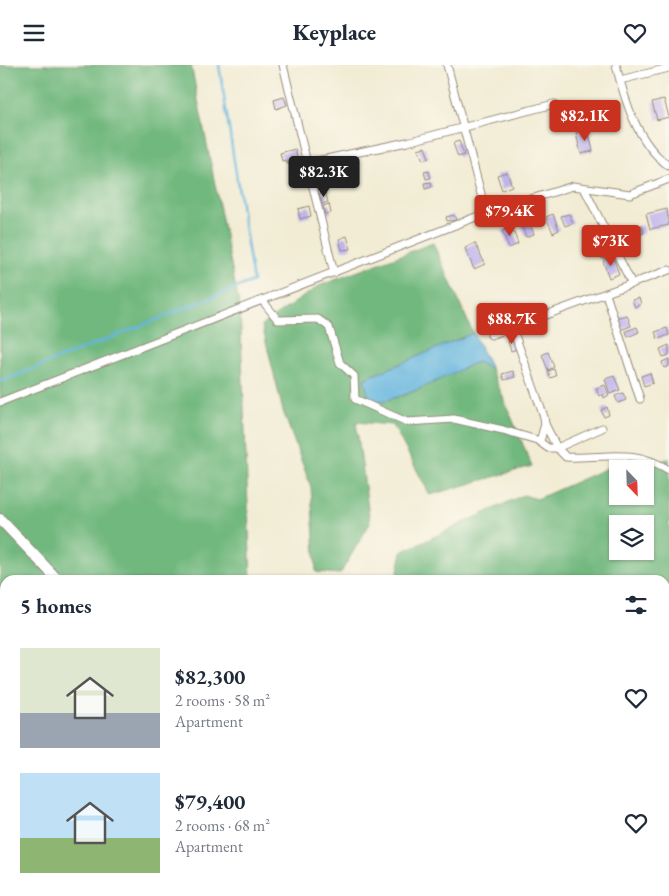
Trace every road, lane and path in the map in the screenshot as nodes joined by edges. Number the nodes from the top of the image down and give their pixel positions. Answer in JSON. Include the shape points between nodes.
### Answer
{"nodes":[{"id":1,"x":283,"y":65,"type":"edge"},
{"id":2,"x":447,"y":65,"type":"edge"},
{"id":3,"x":616,"y":65,"type":"edge"},
{"id":4,"x":669,"y":68,"type":"edge"},
{"id":5,"x":620,"y":80,"type":"junction"},
{"id":6,"x":554,"y":105,"type":"dead end"},
{"id":7,"x":463,"y":127,"type":"junction"},
{"id":8,"x":307,"y":163,"type":"junction"},
{"id":9,"x":669,"y":166,"type":"edge"},
{"id":10,"x":669,"y":179,"type":"edge"},
{"id":11,"x":584,"y":188,"type":"junction"},
{"id":12,"x":486,"y":213,"type":"junction"},
{"id":13,"x":669,"y":270,"type":"edge"},
{"id":14,"x":334,"y":273,"type":"junction"},
{"id":15,"x":632,"y":284,"type":"junction"},
{"id":16,"x":606,"y":294,"type":"junction"},
{"id":17,"x":262,"y":300,"type":"junction"},
{"id":18,"x":512,"y":327,"type":"junction"},
{"id":19,"x":491,"y":335,"type":"dead end"},
{"id":20,"x":640,"y":399,"type":"dead end"},
{"id":21,"x":0,"y":402,"type":"edge"},
{"id":22,"x":545,"y":424,"type":"junction"},
{"id":23,"x":602,"y":428,"type":"dead end"},
{"id":24,"x":540,"y":441,"type":"junction"},
{"id":25,"x":556,"y":448,"type":"junction"},
{"id":26,"x":669,"y":470,"type":"edge"},
{"id":27,"x":0,"y":519,"type":"edge"},
{"id":28,"x":53,"y":575,"type":"edge"}],
"edges":[{"from":1,"to":8,"type":"street"},
{"from":2,"to":7,"type":"street"},
{"from":3,"to":5,"type":"street"},
{"from":4,"to":5,"type":"street"},
{"from":5,"to":9,"type":"street","via":[[627,104],[647,145]]},
{"from":6,"to":7,"type":"street"},
{"from":7,"to":8,"type":"street"},
{"from":7,"to":12,"type":"street"},
{"from":8,"to":14,"type":"street"},
{"from":10,"to":11,"type":"street","via":[[630,194]]},
{"from":11,"to":12,"type":"street","via":[[573,186],[555,190]]},
{"from":11,"to":15,"type":"street"},
{"from":12,"to":14,"type":"street"},
{"from":13,"to":15,"type":"street"},
{"from":14,"to":17,"type":"street"},
{"from":15,"to":16,"type":"street"},
{"from":16,"to":18,"type":"street"},
{"from":16,"to":20,"type":"street"},
{"from":17,"to":21,"type":"street"},
{"from":17,"to":24,"type":"street","via":[[278,320],[318,319],[328,327],[340,363],[354,376],[355,399],[372,408],[407,421],[454,419]]},
{"from":18,"to":19,"type":"street"},
{"from":18,"to":22,"type":"street"},
{"from":22,"to":24,"type":"street"},
{"from":22,"to":25,"type":"street"},
{"from":23,"to":25,"type":"street"},
{"from":24,"to":25,"type":"street","via":[[548,448]]},
{"from":25,"to":26,"type":"street","via":[[566,457],[628,454],[652,460]]},
{"from":27,"to":28,"type":"main road"}]}
